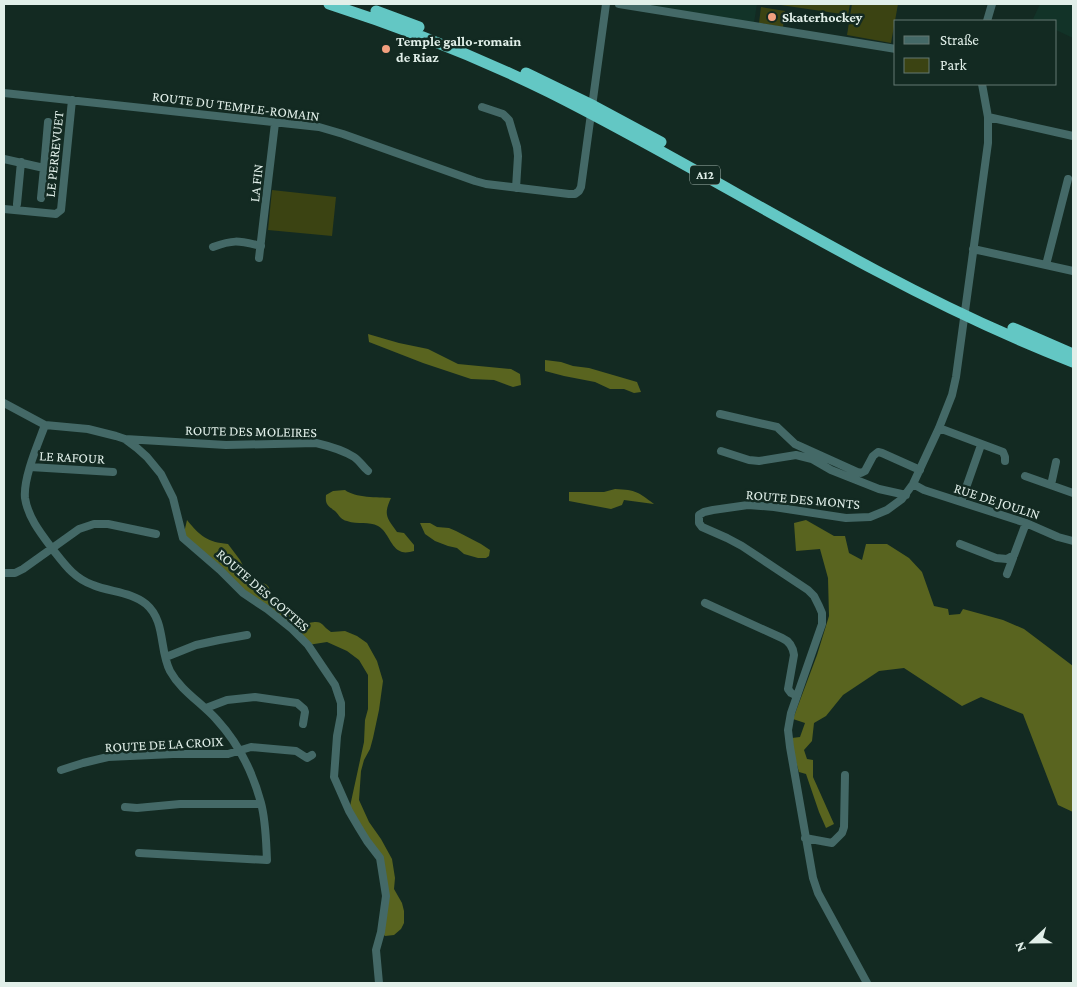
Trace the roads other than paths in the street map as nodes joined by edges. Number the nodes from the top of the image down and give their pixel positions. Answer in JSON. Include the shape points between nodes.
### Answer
{"nodes":[{"id":1,"x":329,"y":4,"type":"edge"},
{"id":2,"x":353,"y":4,"type":"edge"},
{"id":3,"x":606,"y":4,"type":"edge"},
{"id":4,"x":619,"y":4,"type":"edge"},
{"id":5,"x":992,"y":4,"type":"edge"},
{"id":6,"x":987,"y":20,"type":"edge"},
{"id":7,"x":894,"y":49,"type":"edge"},
{"id":8,"x":982,"y":85,"type":"edge"},
{"id":9,"x":4,"y":93,"type":"edge"},
{"id":10,"x":72,"y":100,"type":"junction"},
{"id":11,"x":482,"y":107,"type":"dead end"},
{"id":12,"x":988,"y":117,"type":"junction"},
{"id":13,"x":48,"y":122,"type":"dead end"},
{"id":14,"x":275,"y":122,"type":"junction"},
{"id":15,"x":1073,"y":136,"type":"edge"},
{"id":16,"x":4,"y":159,"type":"edge"},
{"id":17,"x":21,"y":162,"type":"junction"},
{"id":18,"x":44,"y":168,"type":"junction"},
{"id":19,"x":1068,"y":179,"type":"dead end"},
{"id":20,"x":516,"y":188,"type":"junction"},
{"id":21,"x":41,"y":198,"type":"dead end"},
{"id":22,"x":17,"y":204,"type":"dead end"},
{"id":23,"x":4,"y":208,"type":"edge"},
{"id":24,"x":261,"y":246,"type":"junction"},
{"id":25,"x":213,"y":247,"type":"dead end"},
{"id":26,"x":973,"y":249,"type":"junction"},
{"id":27,"x":259,"y":258,"type":"dead end"},
{"id":28,"x":1046,"y":266,"type":"junction"},
{"id":29,"x":1073,"y":272,"type":"edge"},
{"id":30,"x":1073,"y":354,"type":"edge"},
{"id":31,"x":1073,"y":362,"type":"edge"},
{"id":32,"x":4,"y":403,"type":"edge"},
{"id":33,"x":720,"y":414,"type":"dead end"},
{"id":34,"x":45,"y":425,"type":"junction"},
{"id":35,"x":940,"y":428,"type":"junction"},
{"id":36,"x":125,"y":439,"type":"junction"},
{"id":37,"x":981,"y":445,"type":"junction"},
{"id":38,"x":721,"y":451,"type":"dead end"},
{"id":39,"x":1005,"y":461,"type":"dead end"},
{"id":40,"x":1056,"y":462,"type":"dead end"},
{"id":41,"x":30,"y":468,"type":"junction"},
{"id":42,"x":920,"y":470,"type":"junction"},
{"id":43,"x":368,"y":471,"type":"dead end"},
{"id":44,"x":113,"y":472,"type":"dead end"},
{"id":45,"x":1026,"y":476,"type":"dead end"},
{"id":46,"x":913,"y":484,"type":"junction"},
{"id":47,"x":1051,"y":485,"type":"junction"},
{"id":48,"x":1073,"y":493,"type":"edge"},
{"id":49,"x":906,"y":495,"type":"junction"},
{"id":50,"x":961,"y":502,"type":"junction"},
{"id":51,"x":1026,"y":523,"type":"junction"},
{"id":52,"x":156,"y":534,"type":"dead end"},
{"id":53,"x":1073,"y":540,"type":"edge"},
{"id":54,"x":960,"y":544,"type":"dead end"},
{"id":55,"x":52,"y":548,"type":"junction"},
{"id":56,"x":1014,"y":555,"type":"junction"},
{"id":57,"x":4,"y":573,"type":"edge"},
{"id":58,"x":1007,"y":574,"type":"dead end"},
{"id":59,"x":705,"y":603,"type":"dead end"},
{"id":60,"x":247,"y":635,"type":"dead end"},
{"id":61,"x":166,"y":657,"type":"junction"},
{"id":62,"x":797,"y":696,"type":"junction"},
{"id":63,"x":206,"y":708,"type":"junction"},
{"id":64,"x":303,"y":724,"type":"dead end"},
{"id":65,"x":239,"y":750,"type":"junction"},
{"id":66,"x":312,"y":755,"type":"dead end"},
{"id":67,"x":61,"y":770,"type":"dead end"},
{"id":68,"x":845,"y":775,"type":"dead end"},
{"id":69,"x":261,"y":804,"type":"junction"},
{"id":70,"x":125,"y":807,"type":"dead end"},
{"id":71,"x":805,"y":838,"type":"junction"},
{"id":72,"x":138,"y":853,"type":"dead end"},
{"id":73,"x":378,"y":983,"type":"edge"},
{"id":74,"x":867,"y":983,"type":"edge"}],
"edges":[{"from":1,"to":31,"type":"highway","number":"A12","via":[[435,42],[540,88],[877,271]]},
{"from":2,"to":30,"type":"highway","number":"A12","via":[[438,34],[551,84],[899,273]]},
{"from":3,"to":20,"type":"street","name":"ROUTE DU TEMPLE-ROMAIN","via":[[579,192],[569,194]]},
{"from":4,"to":7,"type":"street"},
{"from":5,"to":6,"type":"street"},
{"from":8,"to":12,"type":"street","name":"ROUTE DES MONTS"},
{"from":9,"to":10,"type":"street","name":"ROUTE DU TEMPLE-ROMAIN"},
{"from":10,"to":14,"type":"street","name":"ROUTE DU TEMPLE-ROMAIN"},
{"from":10,"to":23,"type":"street","name":"LE PERREVUET","via":[[61,210],[56,214]]},
{"from":11,"to":20,"type":"street","via":[[504,114],[509,120],[518,156]]},
{"from":12,"to":15,"type":"street"},
{"from":12,"to":26,"type":"street","name":"ROUTE DES MONTS","via":[[988,143]]},
{"from":13,"to":18,"type":"street"},
{"from":14,"to":20,"type":"street","name":"ROUTE DU TEMPLE-ROMAIN","via":[[319,127],[475,181]]},
{"from":14,"to":24,"type":"street","name":"LA FIN"},
{"from":16,"to":17,"type":"street"},
{"from":17,"to":18,"type":"street"},
{"from":17,"to":22,"type":"street"},
{"from":18,"to":21,"type":"street"},
{"from":19,"to":28,"type":"street"},
{"from":24,"to":25,"type":"street","via":[[236,241]]},
{"from":24,"to":27,"type":"street","name":"LA FIN"},
{"from":26,"to":28,"type":"street"},
{"from":26,"to":35,"type":"street","name":"ROUTE DES MONTS","via":[[956,377]]},
{"from":28,"to":29,"type":"street"},
{"from":32,"to":34,"type":"street","name":"ROUTE DES GOTTES"},
{"from":33,"to":42,"type":"street","via":[[776,427],[795,444],[859,473],[865,471],[878,452]]},
{"from":34,"to":36,"type":"street","name":"ROUTE DES GOTTES","via":[[88,429]]},
{"from":34,"to":41,"type":"street","name":"ROUTE DE LA CROIX"},
{"from":35,"to":37,"type":"street"},
{"from":35,"to":42,"type":"street","name":"ROUTE DES MONTS"},
{"from":36,"to":43,"type":"street","name":"ROUTE DES MOLEIRES","via":[[226,445],[316,443],[355,457]]},
{"from":36,"to":73,"type":"street","name":"ROUTE DES GOTTES","via":[[161,474],[173,498],[183,538],[243,593],[292,629],[308,645],[335,685],[341,716],[334,777],[366,841],[380,858],[386,896],[376,950]]},
{"from":37,"to":39,"type":"street","via":[[1004,452]]},
{"from":37,"to":50,"type":"street"},
{"from":38,"to":49,"type":"street","via":[[759,461],[796,455],[878,489]]},
{"from":40,"to":47,"type":"street"},
{"from":41,"to":44,"type":"street","name":"LE RAFOUR"},
{"from":41,"to":55,"type":"street","name":"ROUTE DE LA CROIX","via":[[25,496],[28,510]]},
{"from":42,"to":46,"type":"street","name":"ROUTE DES MONTS"},
{"from":45,"to":47,"type":"street"},
{"from":46,"to":49,"type":"street","name":"ROUTE DES MONTS"},
{"from":46,"to":50,"type":"street","name":"RUE DE JOULIN"},
{"from":47,"to":48,"type":"street"},
{"from":49,"to":62,"type":"street","name":"ROUTE DES MONTS","via":[[887,510],[866,518],[756,505],[713,510],[699,516],[702,527],[742,546],[804,588],[817,601],[822,624]]},
{"from":50,"to":51,"type":"street","name":"RUE DE JOULIN"},
{"from":51,"to":53,"type":"street","name":"RUE DE JOULIN"},
{"from":51,"to":56,"type":"street"},
{"from":52,"to":55,"type":"street","via":[[94,524],[79,528]]},
{"from":54,"to":56,"type":"street","via":[[996,558],[1007,559]]},
{"from":55,"to":57,"type":"street","via":[[23,570]]},
{"from":55,"to":61,"type":"street","name":"ROUTE DE LA CROIX","via":[[80,579],[132,596],[146,604],[159,625]]},
{"from":56,"to":58,"type":"street"},
{"from":59,"to":62,"type":"street","via":[[782,638],[792,646],[794,654],[788,689]]},
{"from":60,"to":61,"type":"street","via":[[196,645]]},
{"from":61,"to":63,"type":"street","name":"ROUTE DE LA CROIX","via":[[181,686]]},
{"from":62,"to":71,"type":"street","name":"ROUTE DES MONTS","via":[[788,735]]},
{"from":63,"to":64,"type":"street","via":[[227,700],[255,697],[298,703],[305,712]]},
{"from":63,"to":65,"type":"street","name":"ROUTE DE LA CROIX"},
{"from":65,"to":66,"type":"street","name":"ROUTE DE LA CROIX","via":[[251,747],[296,752],[307,758]]},
{"from":65,"to":67,"type":"street","name":"ROUTE DE LA CROIX","via":[[228,754],[108,757]]},
{"from":65,"to":69,"type":"street","name":"ROUTE DE LA CROIX"},
{"from":68,"to":71,"type":"street","via":[[845,824],[842,833],[832,843]]},
{"from":69,"to":70,"type":"street"},
{"from":69,"to":72,"type":"street","name":"ROUTE DE LA CROIX","via":[[267,860]]},
{"from":71,"to":74,"type":"street","name":"ROUTE DES MONTS","via":[[818,893]]}]}
